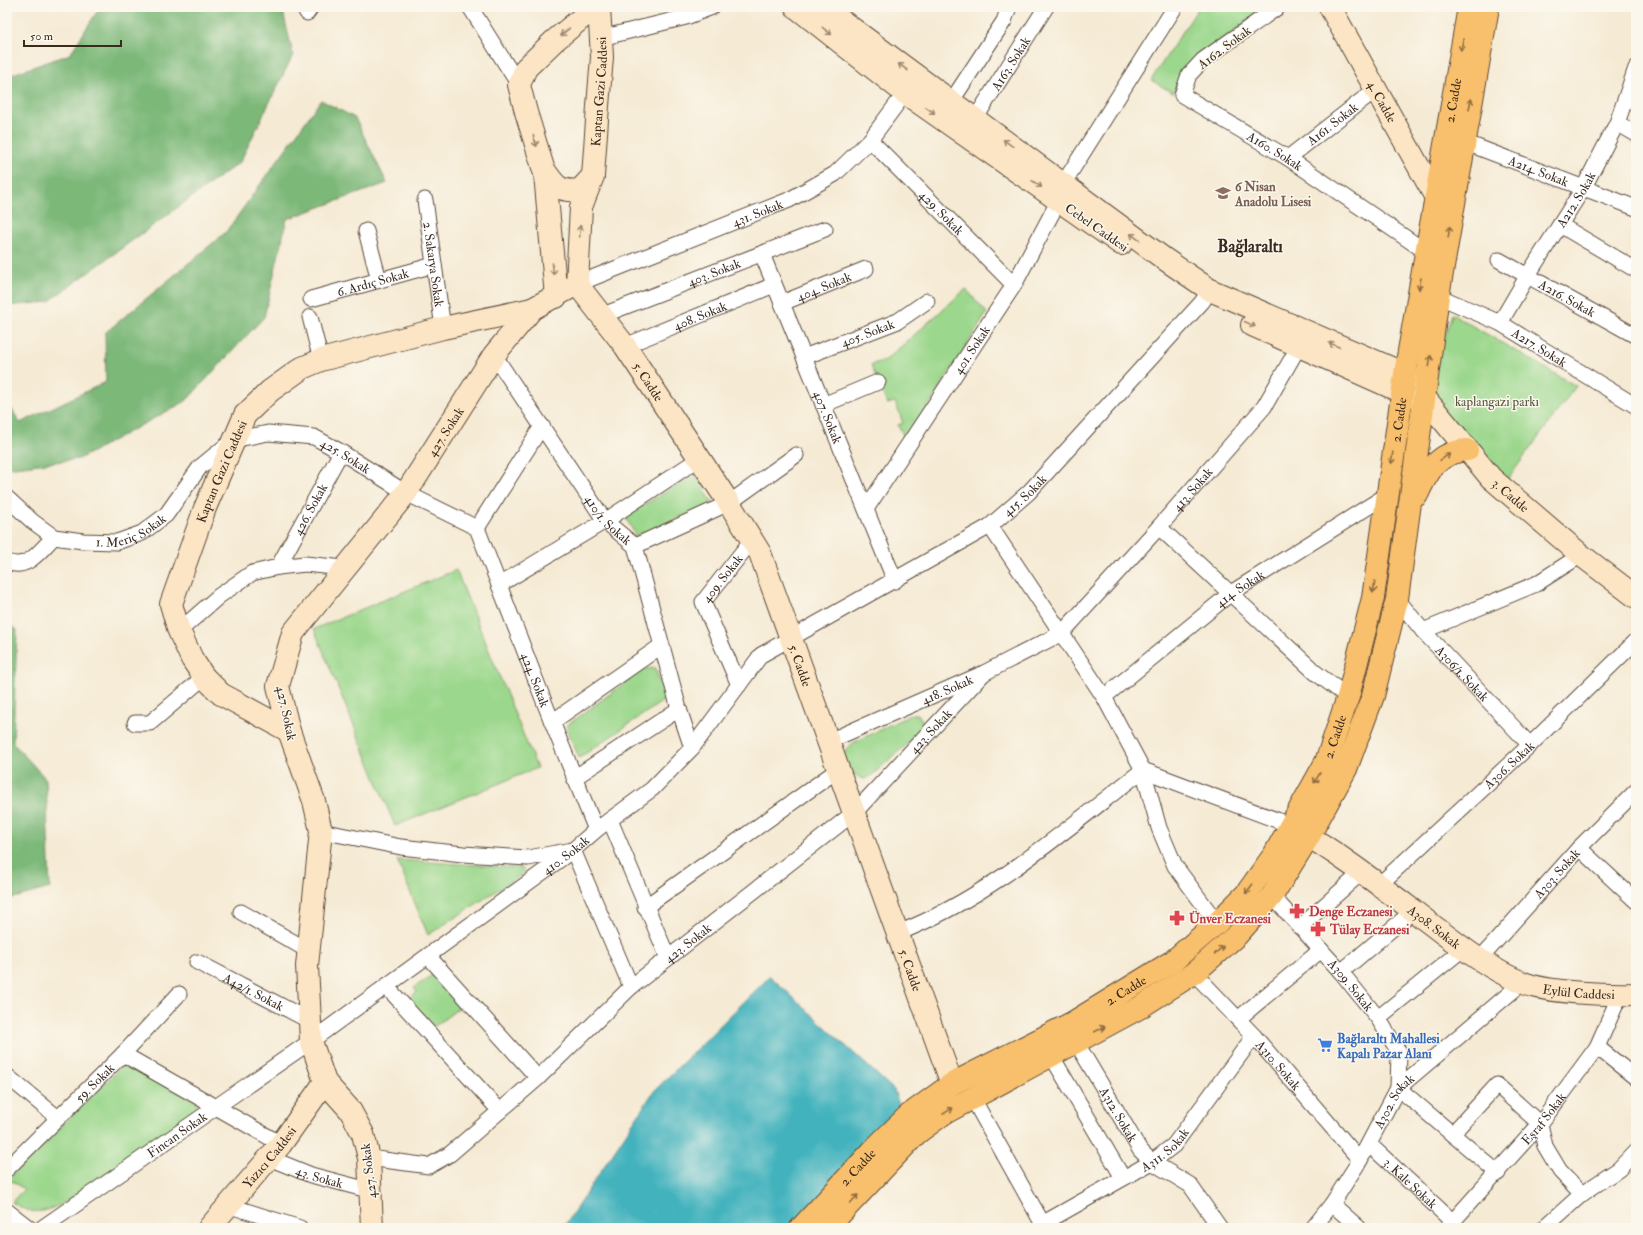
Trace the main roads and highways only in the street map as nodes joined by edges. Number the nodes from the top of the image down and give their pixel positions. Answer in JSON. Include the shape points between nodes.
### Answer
{"nodes":[{"id":1,"x":595,"y":7,"type":"edge"},
{"id":2,"x":599,"y":7,"type":"edge"},
{"id":3,"x":796,"y":7,"type":"edge"},
{"id":4,"x":823,"y":7,"type":"edge"},
{"id":5,"x":1330,"y":7,"type":"edge"},
{"id":6,"x":1469,"y":7,"type":"edge"},
{"id":7,"x":1488,"y":7,"type":"edge"},
{"id":8,"x":959,"y":114,"type":"junction"},
{"id":9,"x":545,"y":172,"type":"junction"},
{"id":10,"x":593,"y":176,"type":"junction"},
{"id":11,"x":1435,"y":196,"type":"junction"},
{"id":12,"x":577,"y":284,"type":"junction"},
{"id":13,"x":556,"y":297,"type":"junction"},
{"id":14,"x":532,"y":309,"type":"junction"},
{"id":15,"x":1302,"y":340,"type":"junction"},
{"id":16,"x":1411,"y":345,"type":"junction"},
{"id":17,"x":1370,"y":360,"type":"junction"},
{"id":18,"x":1403,"y":383,"type":"junction"},
{"id":19,"x":1426,"y":400,"type":"junction"},
{"id":20,"x":1467,"y":450,"type":"junction"},
{"id":21,"x":1410,"y":512,"type":"junction"},
{"id":22,"x":1636,"y":597,"type":"edge"},
{"id":23,"x":289,"y":731,"type":"junction"},
{"id":24,"x":1290,"y":826,"type":"junction"},
{"id":25,"x":1309,"y":836,"type":"junction"},
{"id":26,"x":1522,"y":983,"type":"joint"},
{"id":27,"x":1628,"y":995,"type":"edge"},
{"id":28,"x":325,"y":1082,"type":"junction"},
{"id":29,"x":952,"y":1084,"type":"junction"},
{"id":30,"x":209,"y":1228,"type":"edge"},
{"id":31,"x":372,"y":1228,"type":"edge"},
{"id":32,"x":801,"y":1228,"type":"edge"},
{"id":33,"x":828,"y":1228,"type":"edge"}],
"edges":[{"from":1,"to":9,"type":"main road","one_way":true,"via":[[526,68],[519,85]]},
{"from":2,"to":10,"type":"main road","name":"Kaptan Gazi Caddesi","via":[[602,58]]},
{"from":3,"to":8,"type":"main road","name":"Cebel Caddesi","one_way":true,"via":[[905,92]]},
{"from":8,"to":4,"type":"main road","name":"Cebel Caddesi","one_way":true},
{"from":5,"to":11,"type":"main road","name":"4. Cadde"},
{"from":6,"to":11,"type":"main road","name":"2. Cadde","one_way":true},
{"from":19,"to":7,"type":"main road","name":"2. Cadde","one_way":true,"via":[[1438,296]]},
{"from":8,"to":15,"type":"main road","name":"Cebel Caddesi","via":[[1061,192],[1206,296]]},
{"from":9,"to":10,"type":"main road","via":[[555,185],[565,191],[580,190]]},
{"from":9,"to":13,"type":"main road","one_way":true},
{"from":12,"to":10,"type":"main road","name":"Kaptan Gazi Caddesi","one_way":true,"via":[[581,207]]},
{"from":11,"to":16,"type":"main road","name":"2. Cadde","one_way":true},
{"from":12,"to":13,"type":"main road","name":"427. Sokak"},
{"from":12,"to":29,"type":"main road","name":"5. Cadde","via":[[625,346],[760,553]]},
{"from":13,"to":14,"type":"main road","name":"427. Sokak"},
{"from":14,"to":23,"type":"main road","name":"427. Sokak","via":[[494,355],[406,493],[293,633],[278,686]]},
{"from":14,"to":23,"type":"main road","name":"Kaptan Gazi Caddesi","via":[[443,328],[321,360],[302,368],[270,391],[244,415],[205,508],[171,604],[192,660],[204,677],[221,694]]},
{"from":17,"to":15,"type":"main road","name":"Cebel Caddesi","one_way":true},
{"from":15,"to":18,"type":"main road","name":"Cebel Caddesi"},
{"from":16,"to":17,"type":"main road","via":[[1388,358]]},
{"from":16,"to":18,"type":"main road","name":"2. Cadde"},
{"from":17,"to":18,"type":"main road","name":"Cebel Caddesi"},
{"from":18,"to":19,"type":"main road","name":"3. Cadde"},
{"from":18,"to":24,"type":"main road","name":"2. Cadde","one_way":true,"via":[[1373,598],[1348,697],[1326,762]]},
{"from":19,"to":20,"type":"main road","name":"3. Cadde"},
{"from":19,"to":21,"type":"main road","name":"2. Cadde"},
{"from":21,"to":20,"type":"main road","one_way":true,"via":[[1430,470],[1454,451]]},
{"from":20,"to":22,"type":"main road","name":"3. Cadde","via":[[1491,478],[1581,555]]},
{"from":21,"to":25,"type":"main road","name":"2. Cadde","via":[[1397,599],[1370,704],[1346,769]]},
{"from":23,"to":28,"type":"main road","name":"427. Sokak","via":[[314,801],[321,831],[307,966],[311,1031]]},
{"from":24,"to":25,"type":"main road","name":"A308. Sokak"},
{"from":24,"to":29,"type":"main road","name":"2. Cadde","one_way":true,"via":[[1274,855],[1246,894],[1173,961],[1072,1023]]},
{"from":25,"to":26,"type":"main road","name":"A308. Sokak","via":[[1472,954]]},
{"from":33,"to":25,"type":"main road","name":"2. Cadde","one_way":true,"via":[[917,1132],[972,1097],[1139,1008],[1194,973],[1237,935],[1272,896]]},
{"from":26,"to":27,"type":"main road","name":"Eylül Caddesi","via":[[1549,989]]},
{"from":28,"to":30,"type":"main road","name":"Yazıcı Caddesi","via":[[275,1151]]},
{"from":28,"to":31,"type":"main road","name":"427. Sokak","via":[[350,1110],[364,1134],[372,1191]]},
{"from":29,"to":32,"type":"main road","name":"2. Cadde","via":[[908,1115]]}]}
